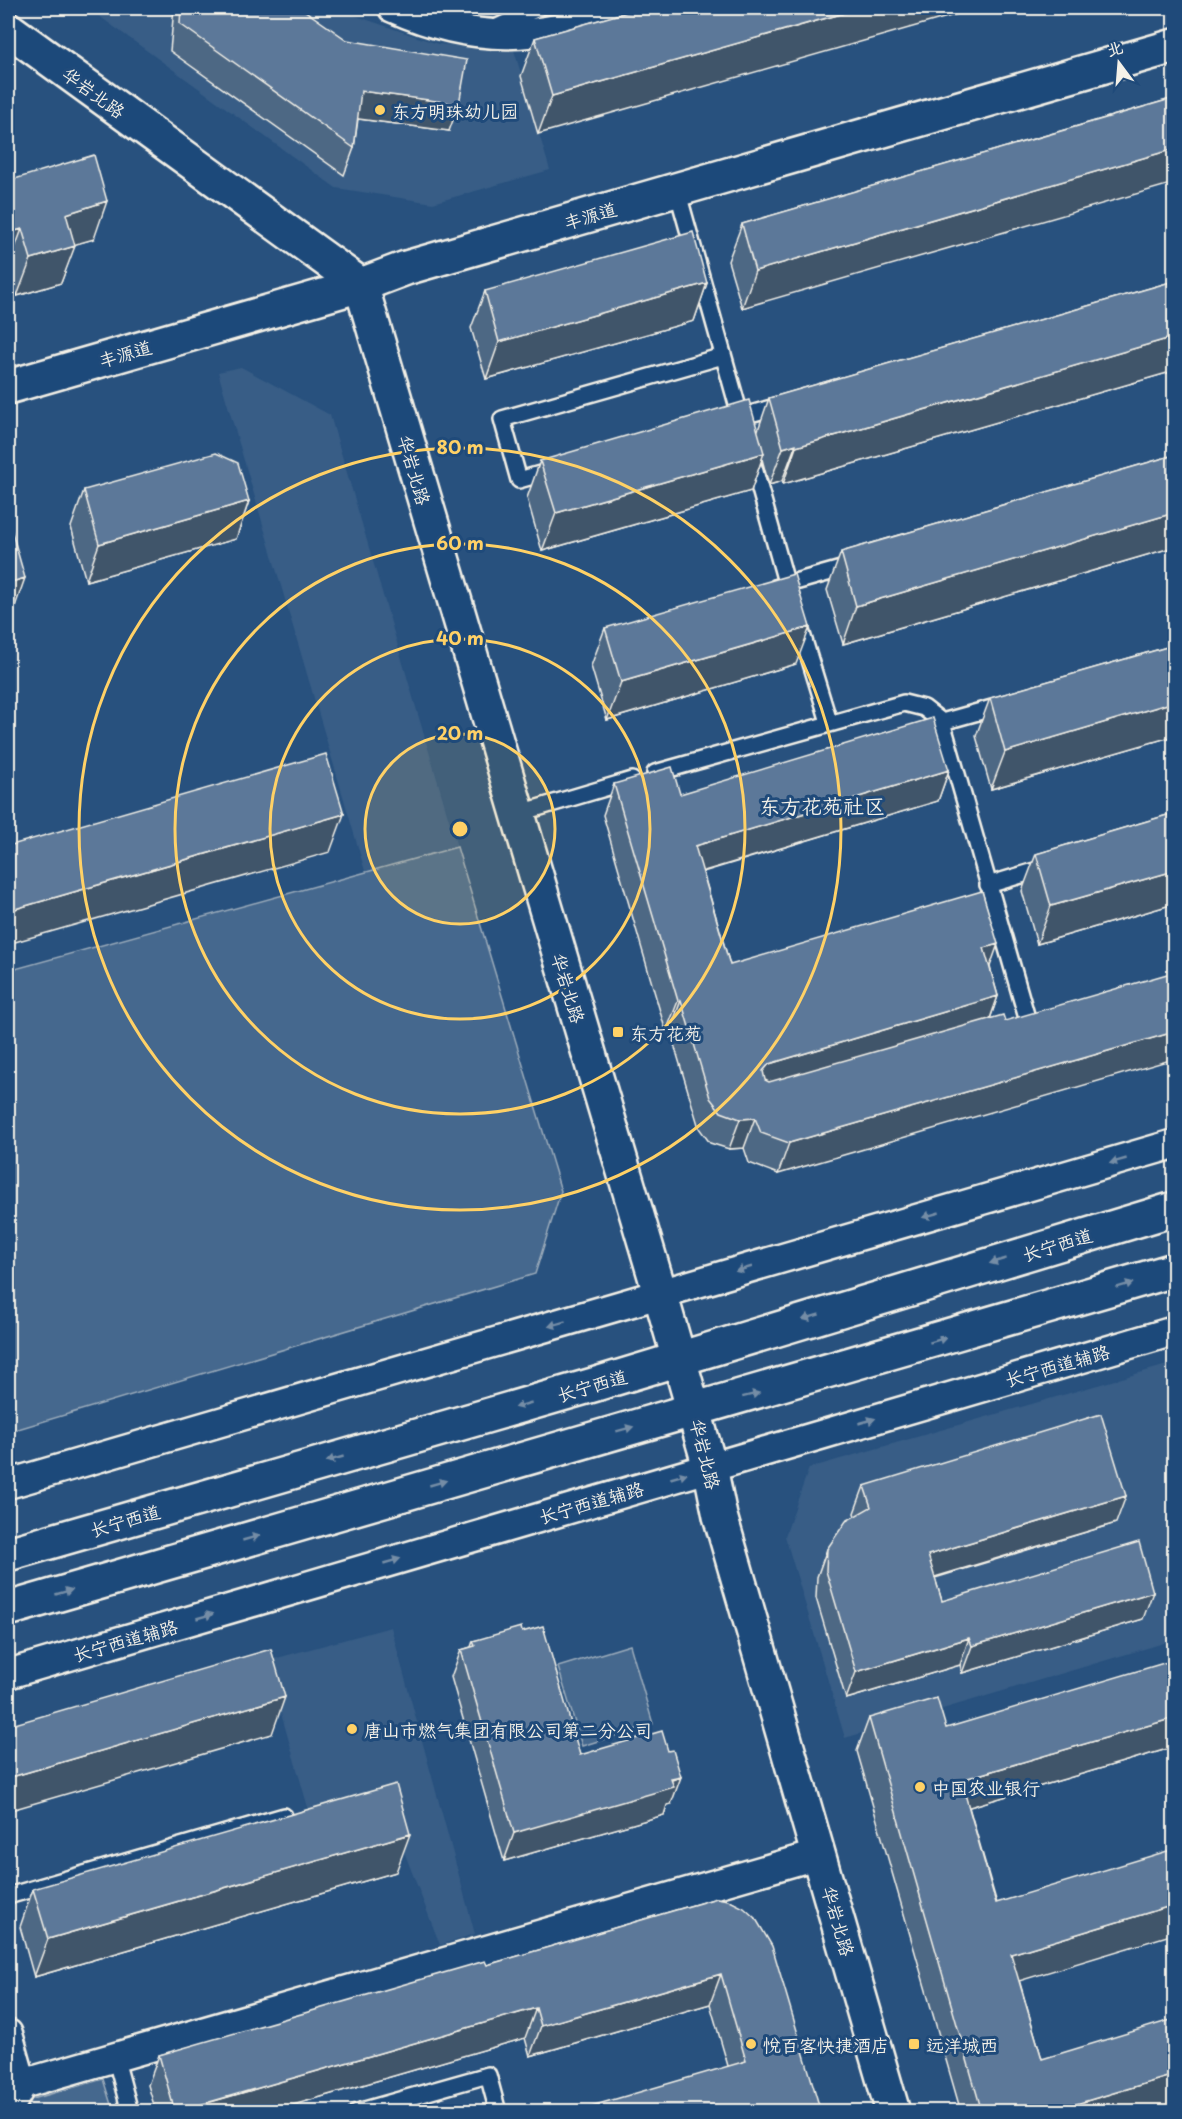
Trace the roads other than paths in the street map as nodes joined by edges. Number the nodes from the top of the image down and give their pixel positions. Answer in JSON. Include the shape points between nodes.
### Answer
{"nodes":[{"id":1,"x":393,"y":8,"type":"edge"},
{"id":2,"x":538,"y":8,"type":"edge"},
{"id":3,"x":620,"y":8,"type":"edge"},
{"id":4,"x":8,"y":29,"type":"edge"},
{"id":5,"x":484,"y":33,"type":"junction"},
{"id":6,"x":1174,"y":46,"type":"edge"},
{"id":7,"x":677,"y":190,"type":"junction"},
{"id":8,"x":361,"y":285,"type":"junction"},
{"id":9,"x":723,"y":356,"type":"junction"},
{"id":10,"x":8,"y":387,"type":"edge"},
{"id":11,"x":797,"y":401,"type":"edge"},
{"id":12,"x":740,"y":417,"type":"junction"},
{"id":13,"x":718,"y":423,"type":"edge"},
{"id":14,"x":574,"y":464,"type":"edge"},
{"id":15,"x":867,"y":562,"type":"edge"},
{"id":16,"x":787,"y":585,"type":"junction"},
{"id":17,"x":764,"y":591,"type":"edge"},
{"id":18,"x":1020,"y":700,"type":"edge"},
{"id":19,"x":829,"y":722,"type":"junction"},
{"id":20,"x":942,"y":722,"type":"junction"},
{"id":21,"x":517,"y":814,"type":"junction"},
{"id":22,"x":1065,"y":862,"type":"edge"},
{"id":23,"x":988,"y":885,"type":"junction"},
{"id":24,"x":1029,"y":1025,"type":"edge"},
{"id":25,"x":1174,"y":1144,"type":"edge"},
{"id":26,"x":1174,"y":1209,"type":"edge"},
{"id":27,"x":1174,"y":1270,"type":"edge"},
{"id":28,"x":660,"y":1293,"type":"junction"},
{"id":29,"x":1174,"y":1331,"type":"edge"},
{"id":30,"x":679,"y":1359,"type":"junction"},
{"id":31,"x":694,"y":1410,"type":"junction"},
{"id":32,"x":710,"y":1467,"type":"junction"},
{"id":33,"x":8,"y":1484,"type":"edge"},
{"id":34,"x":8,"y":1554,"type":"edge"},
{"id":35,"x":8,"y":1609,"type":"edge"},
{"id":36,"x":8,"y":1674,"type":"edge"},
{"id":37,"x":284,"y":1816,"type":"edge"},
{"id":38,"x":820,"y":1854,"type":"junction"},
{"id":39,"x":8,"y":1896,"type":"edge"},
{"id":40,"x":8,"y":2034,"type":"edge"},
{"id":41,"x":115,"y":2056,"type":"junction"},
{"id":42,"x":22,"y":2084,"type":"junction"},
{"id":43,"x":8,"y":2110,"type":"edge"},
{"id":44,"x":130,"y":2112,"type":"edge"},
{"id":45,"x":357,"y":2112,"type":"edge"},
{"id":46,"x":498,"y":2112,"type":"edge"},
{"id":47,"x":892,"y":2112,"type":"edge"}],
"edges":[{"from":1,"to":5,"type":"street","via":[[429,24]]},
{"from":2,"to":5,"type":"lane"},
{"from":3,"to":5,"type":"street","via":[[542,33]]},
{"from":4,"to":8,"type":"street","name":"华岩北路"},
{"from":6,"to":7,"type":"street","name":"丰源道"},
{"from":7,"to":8,"type":"street","name":"丰源道","via":[[406,268]]},
{"from":7,"to":9,"type":"lane"},
{"from":8,"to":10,"type":"street","name":"丰源道"},
{"from":8,"to":21,"type":"street","name":"华岩北路"},
{"from":9,"to":12,"type":"lane"},
{"from":9,"to":14,"type":"lane","via":[[502,419],[519,480]]},
{"from":11,"to":12,"type":"lane"},
{"from":12,"to":13,"type":"lane"},
{"from":12,"to":16,"type":"lane"},
{"from":15,"to":16,"type":"lane"},
{"from":16,"to":17,"type":"lane"},
{"from":16,"to":19,"type":"lane"},
{"from":18,"to":20,"type":"lane"},
{"from":19,"to":20,"type":"lane","via":[[904,703],[924,708]]},
{"from":19,"to":21,"type":"lane"},
{"from":20,"to":23,"type":"lane"},
{"from":21,"to":28,"type":"street","name":"华岩北路"},
{"from":22,"to":23,"type":"lane"},
{"from":23,"to":24,"type":"lane"},
{"from":25,"to":28,"type":"street","one_way":true},
{"from":26,"to":30,"type":"street","name":"长宁西道","one_way":true},
{"from":31,"to":27,"type":"street","one_way":true},
{"from":28,"to":30,"type":"street","name":"华岩北路"},
{"from":28,"to":33,"type":"street","one_way":true},
{"from":32,"to":29,"type":"street","name":"长宁西道辅路","one_way":true},
{"from":30,"to":31,"type":"street","name":"华岩北路"},
{"from":30,"to":34,"type":"street","name":"长宁西道","one_way":true},
{"from":31,"to":32,"type":"street","name":"华岩北路"},
{"from":35,"to":31,"type":"street","one_way":true},
{"from":36,"to":32,"type":"street","name":"长宁西道辅路","one_way":true},
{"from":32,"to":38,"type":"street","name":"华岩北路","via":[[720,1516]]},
{"from":37,"to":39,"type":"lane"},
{"from":38,"to":41,"type":"street"},
{"from":38,"to":47,"type":"street","name":"华岩北路"},
{"from":40,"to":42,"type":"street"},
{"from":41,"to":42,"type":"street"},
{"from":41,"to":44,"type":"lane"},
{"from":42,"to":43,"type":"street"},
{"from":45,"to":46,"type":"lane","via":[[488,2075]]}]}
